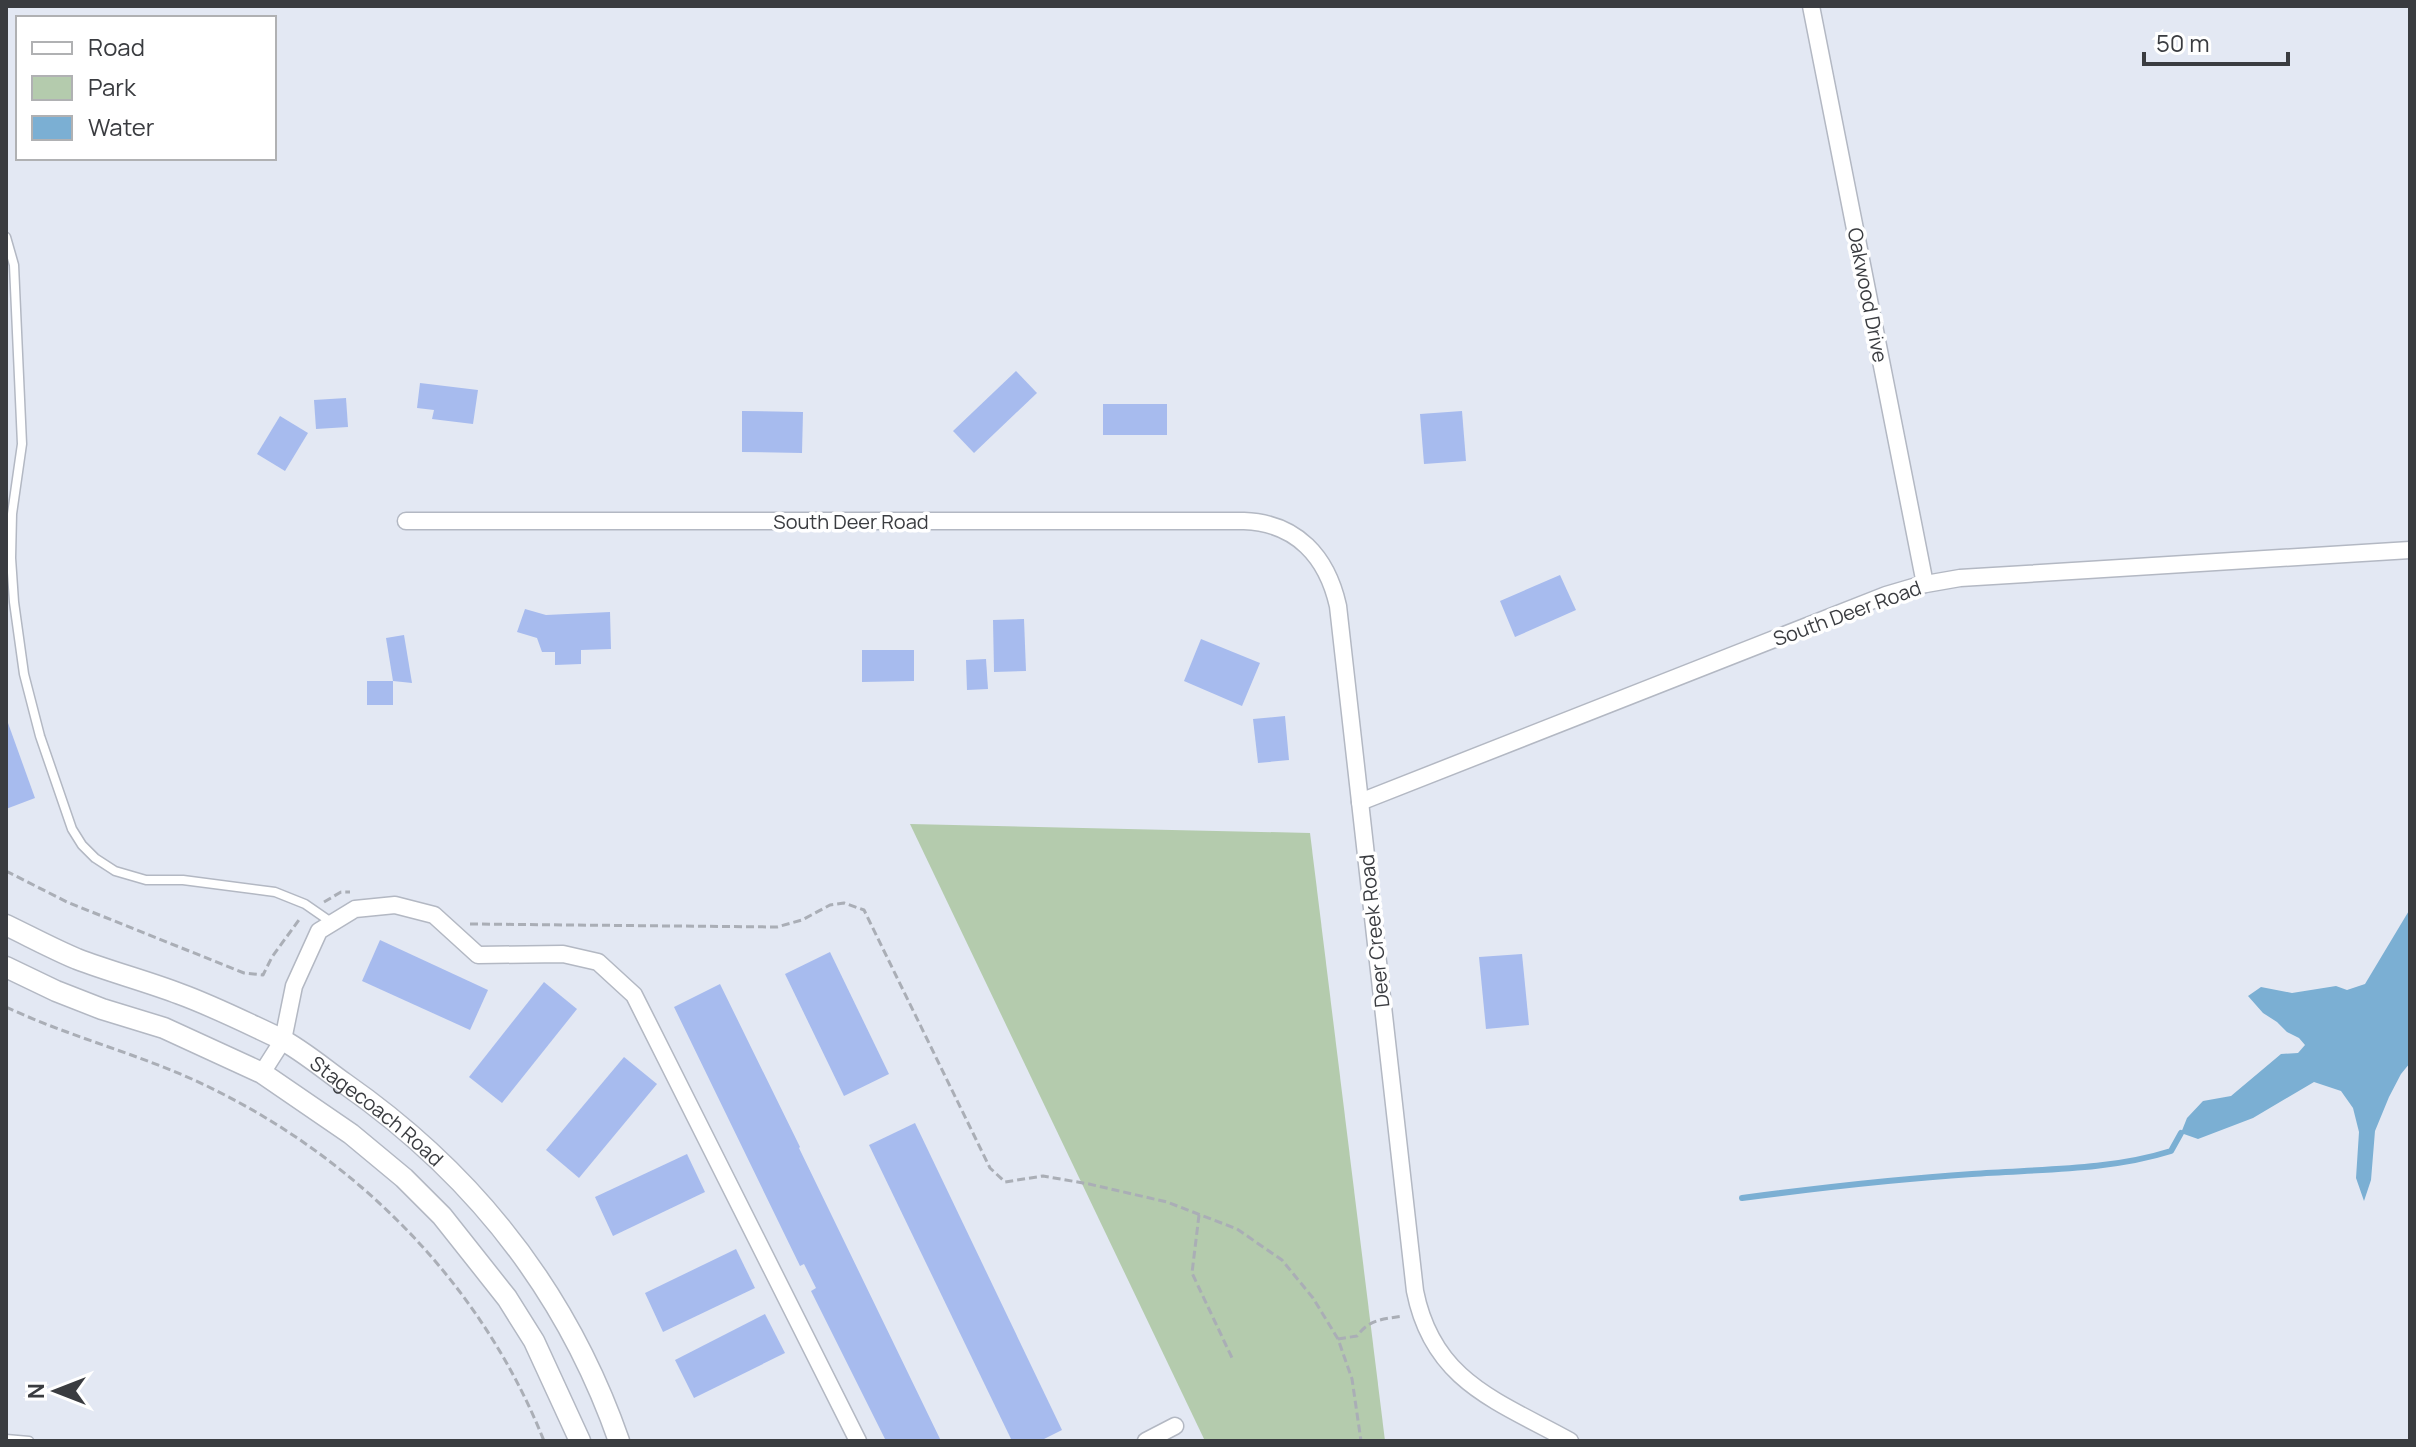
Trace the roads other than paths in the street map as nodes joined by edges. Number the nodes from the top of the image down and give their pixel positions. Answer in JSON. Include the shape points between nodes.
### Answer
{"nodes":[{"id":1,"x":1811,"y":6,"type":"edge"},
{"id":2,"x":6,"y":237,"type":"edge"},
{"id":3,"x":406,"y":521,"type":"dead end"},
{"id":4,"x":1293,"y":535,"type":"joint"},
{"id":5,"x":2410,"y":550,"type":"edge"},
{"id":6,"x":1925,"y":584,"type":"junction"},
{"id":7,"x":1360,"y":802,"type":"junction"},
{"id":8,"x":332,"y":923,"type":"junction"},
{"id":9,"x":6,"y":925,"type":"edge"},
{"id":10,"x":6,"y":967,"type":"edge"},
{"id":11,"x":283,"y":1040,"type":"junction"},
{"id":12,"x":262,"y":1073,"type":"junction"},
{"id":13,"x":1175,"y":1426,"type":"dead end"},
{"id":14,"x":6,"y":1439,"type":"edge"},
{"id":15,"x":29,"y":1441,"type":"edge"},
{"id":16,"x":580,"y":1441,"type":"edge"},
{"id":17,"x":619,"y":1441,"type":"edge"},
{"id":18,"x":858,"y":1441,"type":"edge"},
{"id":19,"x":1146,"y":1441,"type":"edge"},
{"id":20,"x":1570,"y":1441,"type":"edge"}],
"edges":[{"from":1,"to":6,"type":"street","name":"Oakwood Drive"},
{"from":2,"to":8,"type":"lane","via":[[14,265],[22,444],[12,514],[14,602],[24,674],[72,829],[95,858],[115,871],[146,880],[275,892]]},
{"from":3,"to":4,"type":"street","name":"South Deer Road","via":[[1244,521]]},
{"from":4,"to":7,"type":"street","name":"Deer Creek Road","via":[[1310,548],[1333,584]]},
{"from":5,"to":6,"type":"street","name":"South Deer Road"},
{"from":6,"to":7,"type":"street","name":"South Deer Road"},
{"from":7,"to":20,"type":"street","name":"Deer Creek Road","via":[[1418,1311],[1430,1339],[1462,1378]]},
{"from":8,"to":11,"type":"street","via":[[319,931],[294,986]]},
{"from":8,"to":18,"type":"street","via":[[355,909],[395,905],[434,915],[478,955],[563,954],[598,962],[634,995]]},
{"from":9,"to":11,"type":"street","name":"Stagecoach Road"},
{"from":10,"to":12,"type":"street","name":"Stagecoach Road","via":[[102,1009],[164,1028]]},
{"from":11,"to":12,"type":"street"},
{"from":11,"to":17,"type":"street","name":"Stagecoach Road","via":[[374,1104],[469,1189],[537,1274],[565,1320]]},
{"from":12,"to":16,"type":"street","name":"Stagecoach Road","via":[[351,1134],[442,1216],[534,1341]]},
{"from":13,"to":19,"type":"street"},
{"from":14,"to":15,"type":"lane"}]}
